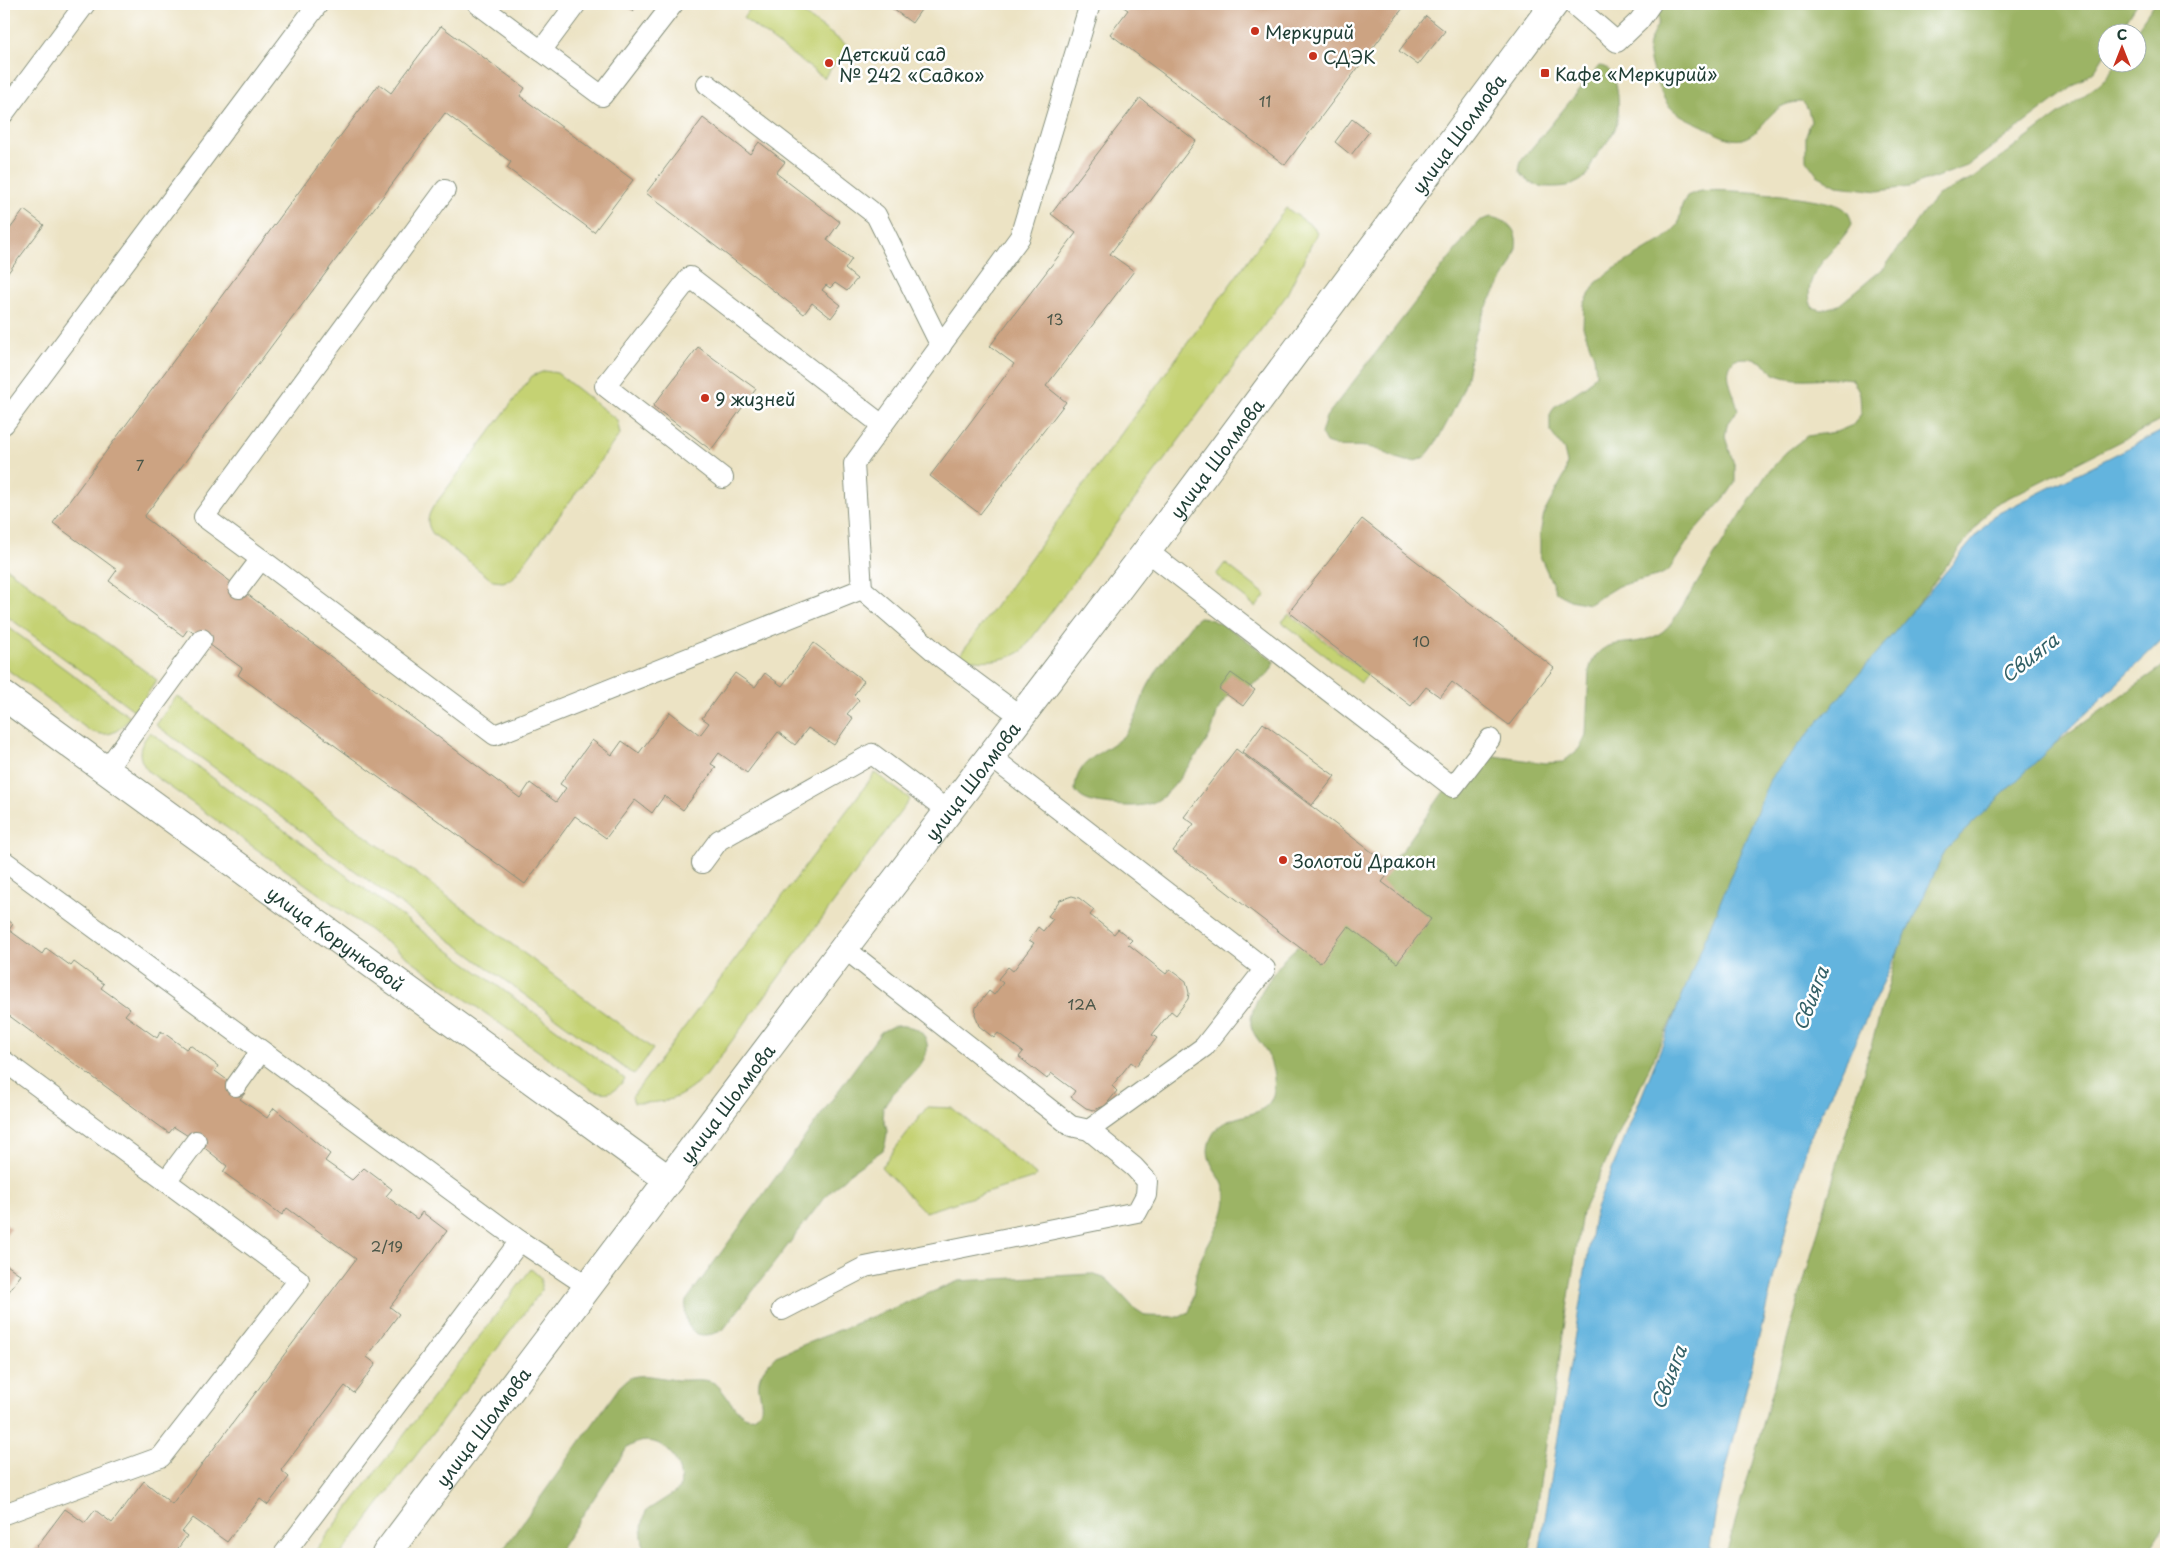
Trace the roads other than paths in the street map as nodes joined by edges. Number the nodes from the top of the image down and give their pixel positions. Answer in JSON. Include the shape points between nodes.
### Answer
{"nodes":[{"id":1,"x":85,"y":4,"type":"edge"},
{"id":2,"x":318,"y":4,"type":"edge"},
{"id":3,"x":478,"y":4,"type":"edge"},
{"id":4,"x":576,"y":4,"type":"edge"},
{"id":5,"x":673,"y":4,"type":"edge"},
{"id":6,"x":1090,"y":4,"type":"edge"},
{"id":7,"x":1554,"y":4,"type":"edge"},
{"id":8,"x":1573,"y":4,"type":"edge"},
{"id":9,"x":1652,"y":4,"type":"edge"},
{"id":10,"x":541,"y":51,"type":"junction"},
{"id":11,"x":707,"y":84,"type":"dead end"},
{"id":12,"x":4,"y":112,"type":"edge"},
{"id":13,"x":445,"y":190,"type":"dead end"},
{"id":14,"x":940,"y":346,"type":"junction"},
{"id":15,"x":4,"y":424,"type":"edge"},
{"id":16,"x":882,"y":425,"type":"junction"},
{"id":17,"x":723,"y":478,"type":"dead end"},
{"id":18,"x":1147,"y":551,"type":"junction"},
{"id":19,"x":261,"y":559,"type":"junction"},
{"id":20,"x":240,"y":588,"type":"dead end"},
{"id":21,"x":862,"y":589,"type":"junction"},
{"id":22,"x":202,"y":639,"type":"dead end"},
{"id":23,"x":4,"y":696,"type":"edge"},
{"id":24,"x":1020,"y":716,"type":"junction"},
{"id":25,"x":1490,"y":739,"type":"dead end"},
{"id":26,"x":990,"y":756,"type":"junction"},
{"id":27,"x":106,"y":770,"type":"junction"},
{"id":28,"x":948,"y":811,"type":"junction"},
{"id":29,"x":4,"y":860,"type":"edge"},
{"id":30,"x":702,"y":864,"type":"dead end"},
{"id":31,"x":844,"y":948,"type":"junction"},
{"id":32,"x":261,"y":1051,"type":"junction"},
{"id":33,"x":4,"y":1061,"type":"edge"},
{"id":34,"x":236,"y":1086,"type":"dead end"},
{"id":35,"x":1088,"y":1130,"type":"junction"},
{"id":36,"x":196,"y":1141,"type":"dead end"},
{"id":37,"x":669,"y":1180,"type":"junction"},
{"id":38,"x":166,"y":1181,"type":"junction"},
{"id":39,"x":520,"y":1241,"type":"junction"},
{"id":40,"x":589,"y":1287,"type":"junction"},
{"id":41,"x":782,"y":1310,"type":"dead end"},
{"id":42,"x":4,"y":1514,"type":"edge"},
{"id":43,"x":284,"y":1554,"type":"edge"},
{"id":44,"x":386,"y":1554,"type":"edge"}],
"edges":[{"from":1,"to":12,"type":"lane"},
{"from":2,"to":15,"type":"lane"},
{"from":3,"to":10,"type":"lane"},
{"from":4,"to":10,"type":"lane"},
{"from":5,"to":10,"type":"lane","via":[[602,96]]},
{"from":6,"to":14,"type":"lane","via":[[1020,237]]},
{"from":7,"to":18,"type":"street","name":"улица Шолмова"},
{"from":8,"to":9,"type":"lane","via":[[1617,42]]},
{"from":11,"to":14,"type":"lane","via":[[876,214]]},
{"from":13,"to":19,"type":"lane","via":[[204,517]]},
{"from":14,"to":16,"type":"lane"},
{"from":16,"to":17,"type":"lane","via":[[690,277],[605,386]]},
{"from":16,"to":21,"type":"lane","via":[[854,464]]},
{"from":18,"to":24,"type":"street","name":"улица Шолмова"},
{"from":18,"to":25,"type":"lane","via":[[1453,787]]},
{"from":19,"to":20,"type":"lane"},
{"from":19,"to":21,"type":"lane","via":[[495,735]]},
{"from":21,"to":24,"type":"lane","via":[[942,658]]},
{"from":22,"to":27,"type":"lane"},
{"from":23,"to":27,"type":"street","name":"улица Корунковой"},
{"from":24,"to":26,"type":"street","name":"улица Шолмова"},
{"from":26,"to":28,"type":"street","name":"улица Шолмова"},
{"from":26,"to":35,"type":"lane","via":[[1265,969],[1204,1047]]},
{"from":27,"to":37,"type":"street","name":"улица Корунковой"},
{"from":28,"to":30,"type":"lane","via":[[872,754],[719,840]]},
{"from":28,"to":31,"type":"street","name":"улица Шолмова"},
{"from":29,"to":32,"type":"lane"},
{"from":31,"to":35,"type":"lane","via":[[1071,1126]]},
{"from":31,"to":37,"type":"street","name":"улица Шолмова"},
{"from":32,"to":34,"type":"lane"},
{"from":32,"to":39,"type":"lane"},
{"from":33,"to":38,"type":"lane"},
{"from":35,"to":41,"type":"lane","via":[[1147,1182],[1146,1195],[1137,1212],[865,1267]]},
{"from":36,"to":38,"type":"lane"},
{"from":37,"to":40,"type":"street","name":"улица Шолмова"},
{"from":38,"to":42,"type":"lane","via":[[299,1280],[161,1457]]},
{"from":39,"to":40,"type":"lane"},
{"from":39,"to":43,"type":"lane"},
{"from":40,"to":44,"type":"street","name":"улица Шолмова"}]}
